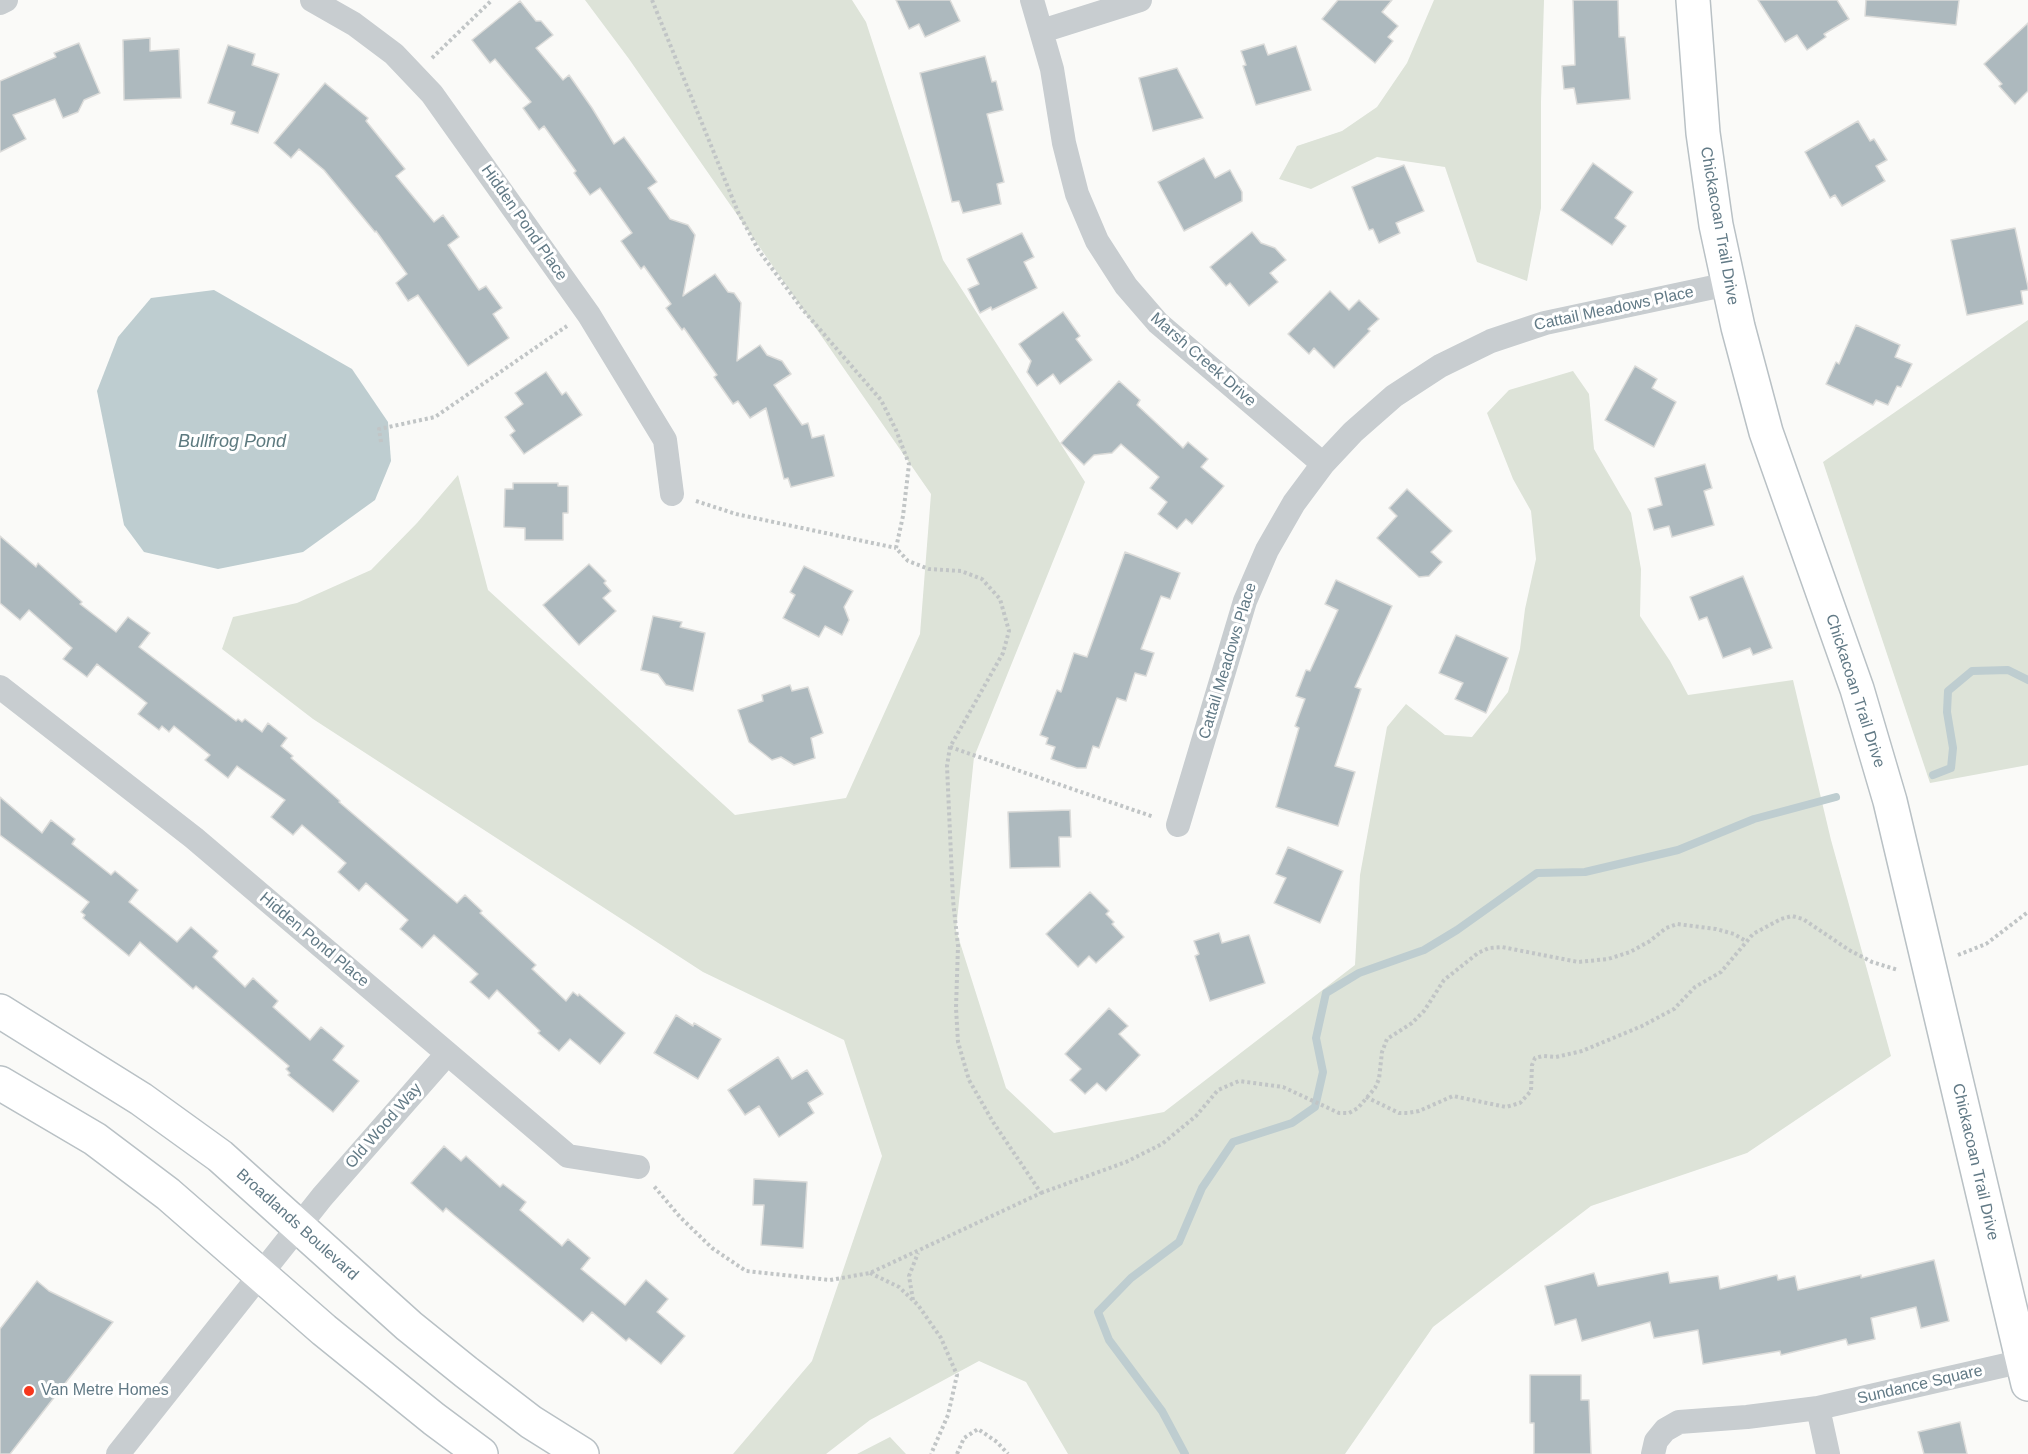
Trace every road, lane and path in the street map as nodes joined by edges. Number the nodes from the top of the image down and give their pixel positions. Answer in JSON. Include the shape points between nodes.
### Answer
{"nodes":[{"id":1,"x":6,"y":0,"type":"edge"},
{"id":2,"x":312,"y":0,"type":"edge"},
{"id":3,"x":492,"y":0,"type":"edge"},
{"id":4,"x":652,"y":0,"type":"edge"},
{"id":5,"x":1032,"y":0,"type":"edge"},
{"id":6,"x":1140,"y":0,"type":"edge"},
{"id":7,"x":1693,"y":0,"type":"edge"},
{"id":8,"x":0,"y":3,"type":"edge"},
{"id":9,"x":1042,"y":31,"type":"junction"},
{"id":10,"x":414,"y":74,"type":"junction"},
{"id":11,"x":1728,"y":284,"type":"junction"},
{"id":12,"x":589,"y":315,"type":"junction"},
{"id":13,"x":381,"y":442,"type":"dead end"},
{"id":14,"x":1323,"y":464,"type":"junction"},
{"id":15,"x":672,"y":494,"type":"joint"},
{"id":16,"x":896,"y":548,"type":"junction"},
{"id":17,"x":0,"y":687,"type":"edge"},
{"id":18,"x":950,"y":747,"type":"junction"},
{"id":19,"x":1179,"y":825,"type":"joint"},
{"id":20,"x":2028,"y":914,"type":"edge"},
{"id":21,"x":1746,"y":941,"type":"junction"},
{"id":22,"x":1928,"y":963,"type":"junction"},
{"id":23,"x":0,"y":1011,"type":"edge"},
{"id":24,"x":447,"y":1054,"type":"junction"},
{"id":25,"x":0,"y":1083,"type":"edge"},
{"id":26,"x":1366,"y":1097,"type":"junction"},
{"id":27,"x":638,"y":1167,"type":"joint"},
{"id":28,"x":1041,"y":1193,"type":"junction"},
{"id":29,"x":299,"y":1227,"type":"junction"},
{"id":30,"x":918,"y":1252,"type":"junction"},
{"id":31,"x":260,"y":1272,"type":"junction"},
{"id":32,"x":870,"y":1273,"type":"junction"},
{"id":33,"x":913,"y":1300,"type":"junction"},
{"id":34,"x":2026,"y":1369,"type":"edge"},
{"id":35,"x":1818,"y":1407,"type":"junction"},
{"id":36,"x":118,"y":1454,"type":"edge"},
{"id":37,"x":481,"y":1454,"type":"edge"},
{"id":38,"x":582,"y":1454,"type":"edge"},
{"id":39,"x":931,"y":1454,"type":"edge"},
{"id":40,"x":957,"y":1454,"type":"edge"},
{"id":41,"x":1008,"y":1454,"type":"edge"},
{"id":42,"x":1653,"y":1454,"type":"edge"},
{"id":43,"x":1828,"y":1454,"type":"edge"}],
"edges":[{"from":1,"to":8,"type":"street"},
{"from":2,"to":10,"type":"street","name":"Hidden Pond Place","via":[[354,24]]},
{"from":3,"to":10,"type":"path"},
{"from":4,"to":16,"type":"path","via":[[738,212],[759,251],[803,310],[881,400],[896,430],[909,464]]},
{"from":5,"to":9,"type":"street","name":"Marsh Creek Drive"},
{"from":6,"to":9,"type":"street"},
{"from":7,"to":11,"type":"street","name":"Chickacoan Trail Drive","via":[[1703,133]]},
{"from":9,"to":14,"type":"street","name":"Marsh Creek Drive","via":[[1077,194],[1097,241],[1126,286],[1158,323]]},
{"from":10,"to":12,"type":"street","name":"Hidden Pond Place"},
{"from":11,"to":14,"type":"street","name":"Cattail Meadows Place","via":[[1545,323],[1491,341],[1440,366],[1394,396]]},
{"from":11,"to":22,"type":"street","name":"Chickacoan Trail Drive","via":[[1766,432],[1857,689],[1890,801]]},
{"from":12,"to":13,"type":"path","via":[[572,322],[435,417],[379,429]]},
{"from":12,"to":15,"type":"street","name":"Hidden Pond Place","via":[[665,440]]},
{"from":14,"to":19,"type":"street","name":"Cattail Meadows Place","via":[[1266,550],[1245,601]]},
{"from":15,"to":16,"type":"path","via":[[736,514]]},
{"from":16,"to":18,"type":"path","via":[[908,561],[982,579],[1000,599],[1009,631],[1003,653]]},
{"from":17,"to":24,"type":"street","name":"Hidden Pond Place","via":[[194,838]]},
{"from":18,"to":19,"type":"path"},
{"from":18,"to":28,"type":"path","via":[[947,766],[958,946],[958,1042],[969,1080]]},
{"from":20,"to":22,"type":"path","via":[[1986,944]]},
{"from":21,"to":22,"type":"path","via":[[1769,924],[1792,916],[1887,968],[1899,970]]},
{"from":21,"to":26,"type":"path","via":[[1721,972],[1695,987],[1674,1009],[1582,1050],[1535,1058],[1531,1091],[1520,1103],[1506,1107],[1453,1096],[1419,1111],[1399,1113]]},
{"from":21,"to":26,"type":"path","via":[[1716,929],[1677,924],[1630,952],[1608,959],[1578,962],[1502,947],[1489,948],[1444,980],[1424,1011],[1387,1039],[1379,1079]]},
{"from":22,"to":34,"type":"street","name":"Chickacoan Trail Drive"},
{"from":23,"to":29,"type":"street","name":"Broadlands Boulevard","via":[[141,1099],[220,1156]]},
{"from":24,"to":27,"type":"street","name":"Hidden Pond Place","via":[[568,1156]]},
{"from":24,"to":29,"type":"street","name":"Old Wood Way"},
{"from":25,"to":31,"type":"street","via":[[95,1139]]},
{"from":26,"to":28,"type":"path","via":[[1358,1108],[1340,1113],[1283,1087],[1239,1081],[1213,1094],[1196,1116],[1162,1144],[1126,1162]]},
{"from":27,"to":32,"type":"path","via":[[712,1248],[747,1270],[830,1280]]},
{"from":28,"to":30,"type":"path"},
{"from":29,"to":31,"type":"street","name":"Old Wood Way"},
{"from":29,"to":38,"type":"street","name":"Broadlands Boulevard","via":[[466,1372],[531,1422]]},
{"from":30,"to":32,"type":"path"},
{"from":30,"to":33,"type":"path","via":[[909,1276]]},
{"from":31,"to":36,"type":"street","name":"Old Wood Way"},
{"from":31,"to":37,"type":"street","via":[[324,1330]]},
{"from":32,"to":33,"type":"path","via":[[899,1287]]},
{"from":33,"to":39,"type":"path","via":[[941,1338],[957,1375],[948,1414]]},
{"from":34,"to":35,"type":"street","name":"Sundance Square"},
{"from":35,"to":42,"type":"street","name":"Sundance Square","via":[[1679,1422],[1656,1441]]},
{"from":35,"to":43,"type":"street"},
{"from":40,"to":41,"type":"path","via":[[964,1438],[978,1428]]}]}
